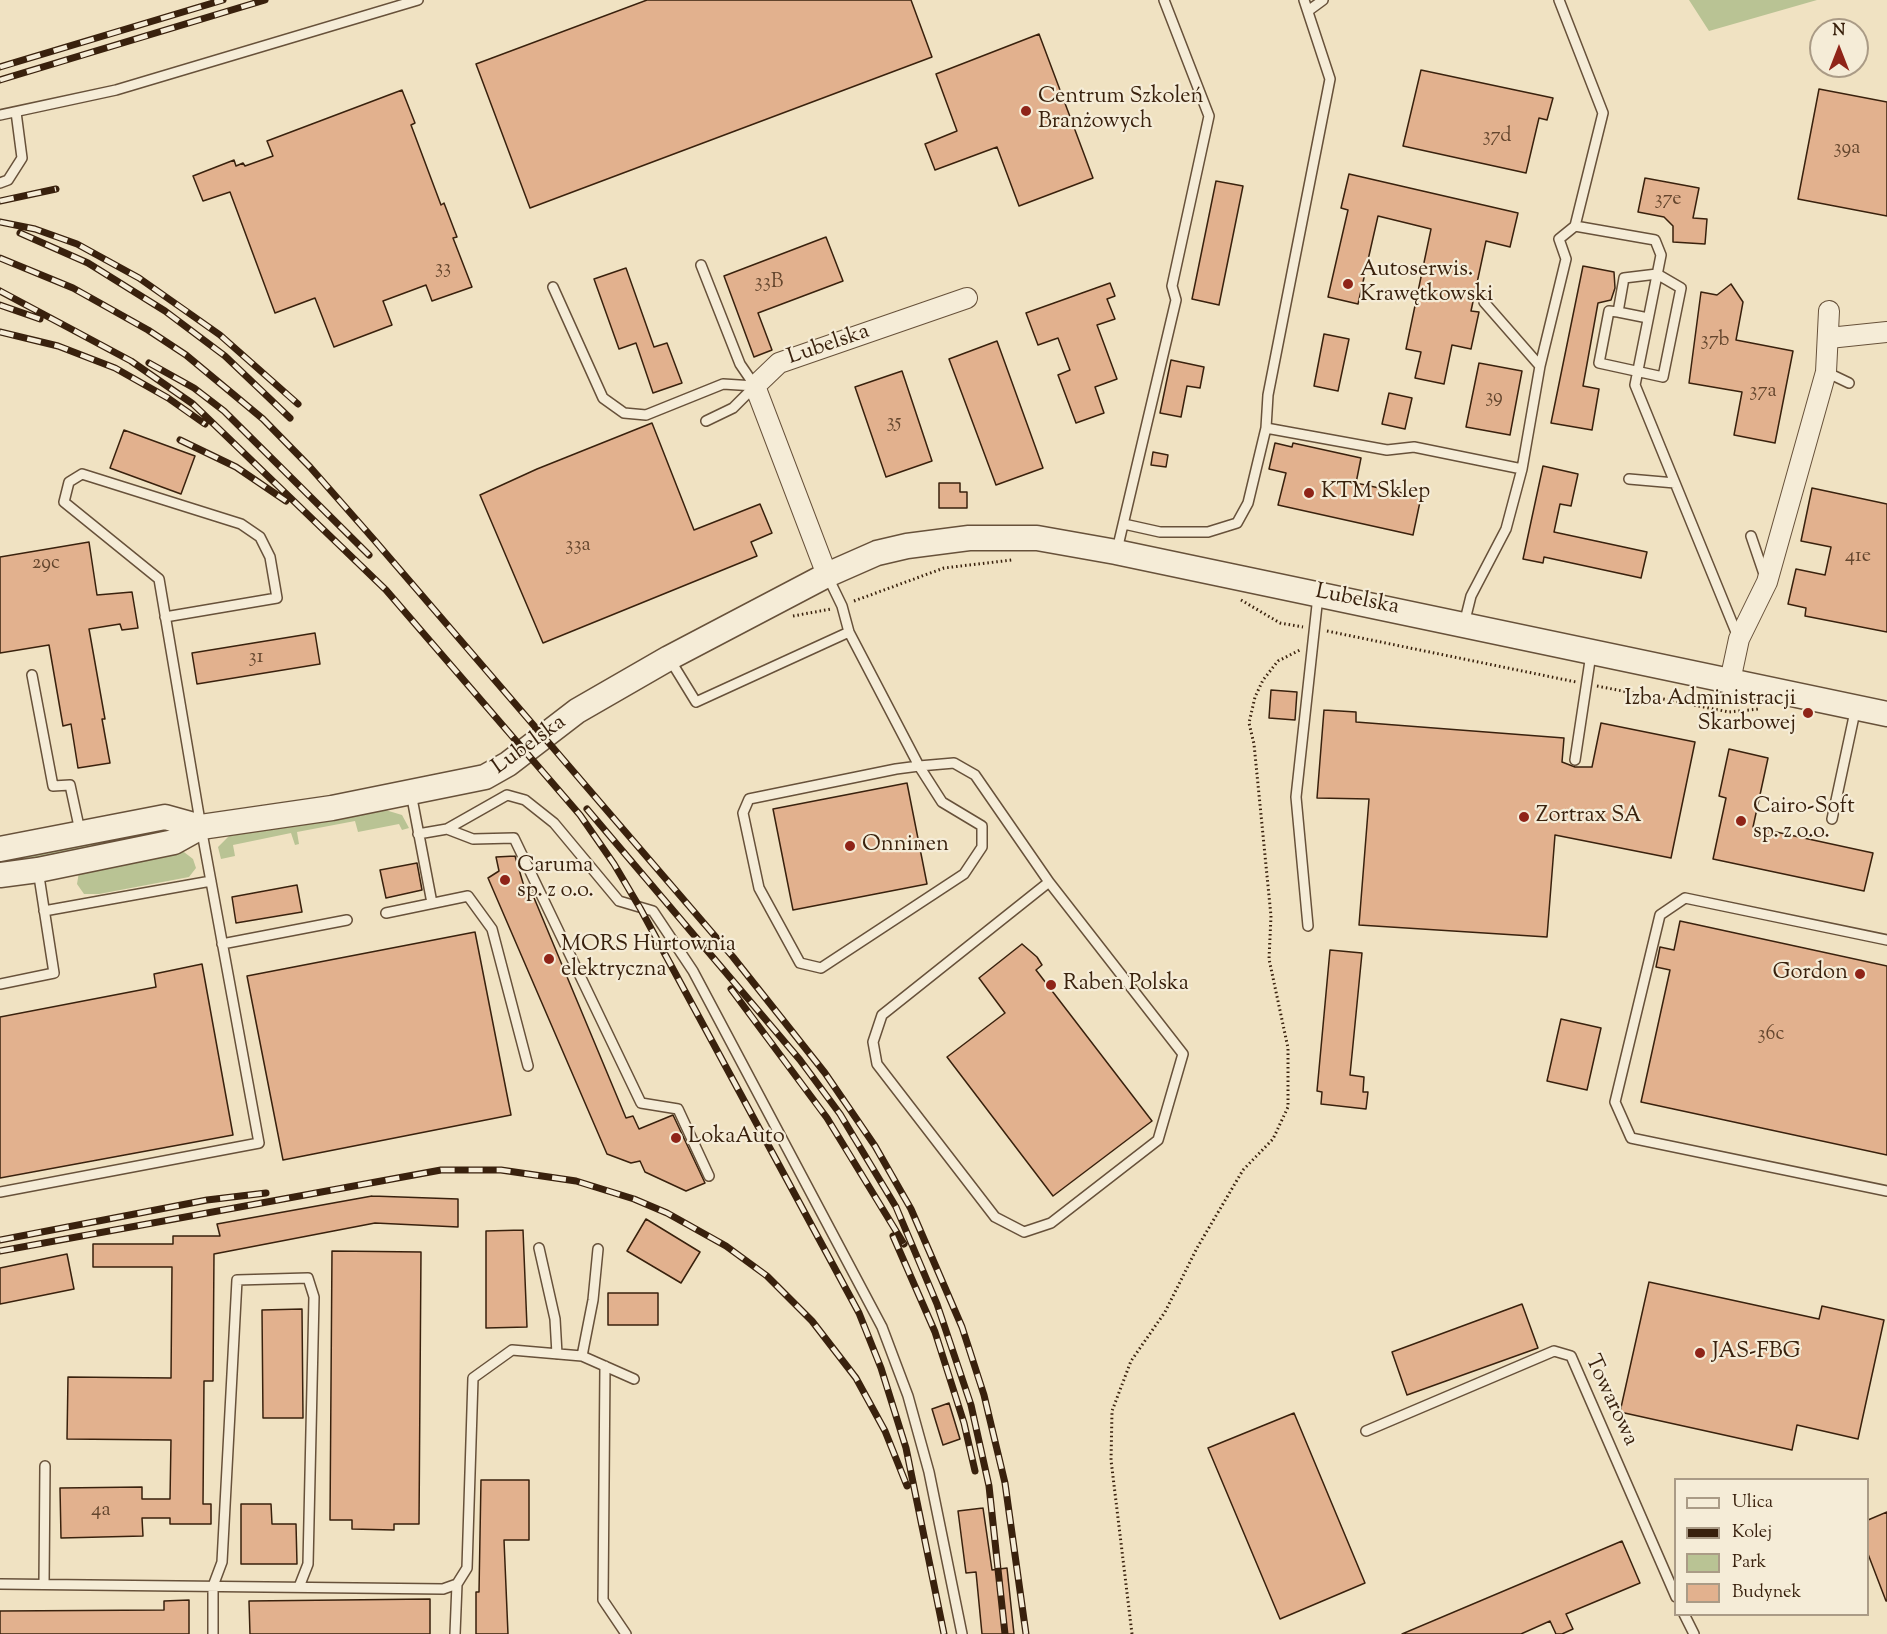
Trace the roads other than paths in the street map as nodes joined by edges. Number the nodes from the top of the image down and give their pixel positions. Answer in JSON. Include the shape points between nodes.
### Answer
{"nodes":[{"id":1,"x":418,"y":0,"type":"edge"},
{"id":2,"x":1164,"y":0,"type":"edge"},
{"id":3,"x":1304,"y":0,"type":"edge"},
{"id":4,"x":1323,"y":0,"type":"edge"},
{"id":5,"x":1559,"y":0,"type":"edge"},
{"id":6,"x":1308,"y":11,"type":"junction"},
{"id":7,"x":16,"y":112,"type":"junction"},
{"id":8,"x":0,"y":115,"type":"edge"},
{"id":9,"x":0,"y":183,"type":"edge"},
{"id":10,"x":1575,"y":225,"type":"junction"},
{"id":11,"x":701,"y":265,"type":"dead end"},
{"id":12,"x":1657,"y":274,"type":"junction"},
{"id":13,"x":553,"y":287,"type":"dead end"},
{"id":14,"x":967,"y":298,"type":"dead end"},
{"id":15,"x":1484,"y":302,"type":"dead end"},
{"id":16,"x":1829,"y":310,"type":"dead end"},
{"id":17,"x":1618,"y":312,"type":"junction"},
{"id":18,"x":1648,"y":318,"type":"junction"},
{"id":19,"x":1887,"y":332,"type":"edge"},
{"id":20,"x":1829,"y":338,"type":"junction"},
{"id":21,"x":1540,"y":366,"type":"junction"},
{"id":22,"x":1826,"y":372,"type":"junction"},
{"id":23,"x":1637,"y":373,"type":"junction"},
{"id":24,"x":1849,"y":383,"type":"dead end"},
{"id":25,"x":754,"y":386,"type":"junction"},
{"id":26,"x":706,"y":421,"type":"dead end"},
{"id":27,"x":1266,"y":428,"type":"junction"},
{"id":28,"x":1522,"y":469,"type":"junction"},
{"id":29,"x":1629,"y":479,"type":"dead end"},
{"id":30,"x":1675,"y":483,"type":"junction"},
{"id":31,"x":1124,"y":524,"type":"junction"},
{"id":32,"x":1750,"y":536,"type":"dead end"},
{"id":33,"x":1116,"y":552,"type":"junction"},
{"id":34,"x":827,"y":575,"type":"junction"},
{"id":35,"x":1767,"y":582,"type":"junction"},
{"id":36,"x":1318,"y":594,"type":"junction"},
{"id":37,"x":165,"y":617,"type":"junction"},
{"id":38,"x":1464,"y":624,"type":"junction"},
{"id":39,"x":849,"y":632,"type":"junction"},
{"id":40,"x":1739,"y":639,"type":"junction"},
{"id":41,"x":1592,"y":651,"type":"junction"},
{"id":42,"x":669,"y":658,"type":"junction"},
{"id":43,"x":32,"y":675,"type":"dead end"},
{"id":44,"x":1730,"y":681,"type":"junction"},
{"id":45,"x":1856,"y":707,"type":"junction"},
{"id":46,"x":1887,"y":714,"type":"edge"},
{"id":47,"x":1575,"y":760,"type":"dead end"},
{"id":48,"x":919,"y":766,"type":"junction"},
{"id":49,"x":411,"y":793,"type":"junction"},
{"id":50,"x":1832,"y":819,"type":"dead end"},
{"id":51,"x":201,"y":826,"type":"junction"},
{"id":52,"x":447,"y":829,"type":"junction"},
{"id":53,"x":81,"y":833,"type":"junction"},
{"id":54,"x":418,"y":834,"type":"junction"},
{"id":55,"x":0,"y":849,"type":"edge"},
{"id":56,"x":39,"y":870,"type":"junction"},
{"id":57,"x":0,"y":875,"type":"edge"},
{"id":58,"x":211,"y":881,"type":"junction"},
{"id":59,"x":1049,"y":882,"type":"junction"},
{"id":60,"x":432,"y":903,"type":"junction"},
{"id":61,"x":44,"y":911,"type":"junction"},
{"id":62,"x":386,"y":913,"type":"dead end"},
{"id":63,"x":347,"y":920,"type":"dead end"},
{"id":64,"x":1308,"y":926,"type":"dead end"},
{"id":65,"x":1887,"y":940,"type":"edge"},
{"id":66,"x":222,"y":944,"type":"junction"},
{"id":67,"x":0,"y":984,"type":"edge"},
{"id":68,"x":528,"y":1065,"type":"dead end"},
{"id":69,"x":709,"y":1176,"type":"dead end"},
{"id":70,"x":1887,"y":1191,"type":"edge"},
{"id":71,"x":0,"y":1192,"type":"edge"},
{"id":72,"x":539,"y":1248,"type":"dead end"},
{"id":73,"x":598,"y":1250,"type":"dead end"},
{"id":74,"x":557,"y":1354,"type":"junction"},
{"id":75,"x":582,"y":1356,"type":"junction"},
{"id":76,"x":605,"y":1366,"type":"junction"},
{"id":77,"x":634,"y":1379,"type":"dead end"},
{"id":78,"x":1366,"y":1431,"type":"dead end"},
{"id":79,"x":45,"y":1466,"type":"dead end"},
{"id":80,"x":0,"y":1584,"type":"edge"},
{"id":81,"x":44,"y":1584,"type":"junction"},
{"id":82,"x":456,"y":1584,"type":"junction"},
{"id":83,"x":213,"y":1586,"type":"junction"},
{"id":84,"x":299,"y":1587,"type":"junction"},
{"id":85,"x":1674,"y":1593,"type":"edge"},
{"id":86,"x":1685,"y":1616,"type":"edge"},
{"id":87,"x":213,"y":1634,"type":"edge"},
{"id":88,"x":455,"y":1634,"type":"edge"},
{"id":89,"x":626,"y":1634,"type":"edge"},
{"id":90,"x":962,"y":1634,"type":"edge"},
{"id":91,"x":1694,"y":1634,"type":"edge"}],
"edges":[{"from":1,"to":7,"type":"lane","via":[[116,90]]},
{"from":2,"to":31,"type":"lane","via":[[1209,116],[1172,286],[1176,300]]},
{"from":3,"to":6,"type":"lane"},
{"from":4,"to":6,"type":"lane"},
{"from":5,"to":10,"type":"lane","via":[[1604,113]]},
{"from":6,"to":27,"type":"lane","via":[[1330,79],[1268,395]]},
{"from":7,"to":8,"type":"lane"},
{"from":7,"to":9,"type":"lane","via":[[22,158],[8,180]]},
{"from":10,"to":12,"type":"lane","via":[[1654,240],[1660,255]]},
{"from":10,"to":21,"type":"lane","via":[[1559,239],[1566,259]]},
{"from":11,"to":25,"type":"lane","via":[[740,364]]},
{"from":12,"to":17,"type":"lane","via":[[1624,278]]},
{"from":12,"to":18,"type":"lane"},
{"from":12,"to":23,"type":"lane","via":[[1681,288],[1666,366],[1663,377]]},
{"from":13,"to":25,"type":"lane","via":[[603,398],[624,414],[646,415],[723,384]]},
{"from":14,"to":25,"type":"street","name":"Lubelska","via":[[779,363]]},
{"from":15,"to":21,"type":"lane"},
{"from":16,"to":20,"type":"street"},
{"from":17,"to":18,"type":"lane"},
{"from":17,"to":23,"type":"lane","via":[[1609,310],[1599,363]]},
{"from":18,"to":23,"type":"lane"},
{"from":19,"to":20,"type":"street"},
{"from":20,"to":22,"type":"street"},
{"from":21,"to":28,"type":"lane"},
{"from":22,"to":24,"type":"lane"},
{"from":22,"to":35,"type":"street"},
{"from":23,"to":30,"type":"lane","via":[[1635,385]]},
{"from":25,"to":26,"type":"lane","via":[[732,408]]},
{"from":25,"to":34,"type":"street"},
{"from":27,"to":28,"type":"lane","via":[[1387,450],[1414,447]]},
{"from":27,"to":31,"type":"lane","via":[[1248,503],[1237,524],[1208,532],[1160,532]]},
{"from":28,"to":38,"type":"lane","via":[[1506,529],[1471,596]]},
{"from":29,"to":30,"type":"lane"},
{"from":30,"to":40,"type":"lane"},
{"from":31,"to":33,"type":"lane"},
{"from":32,"to":35,"type":"lane"},
{"from":33,"to":34,"type":"street","name":"Lubelska","via":[[1037,538],[969,538],[877,553]]},
{"from":33,"to":36,"type":"street","name":"Lubelska"},
{"from":34,"to":39,"type":"lane"},
{"from":34,"to":42,"type":"street","name":"Lubelska"},
{"from":35,"to":40,"type":"street"},
{"from":36,"to":38,"type":"street","name":"Lubelska"},
{"from":36,"to":64,"type":"lane","via":[[1296,797]]},
{"from":37,"to":37,"type":"lane","via":[[159,579],[64,502],[69,482],[82,474],[242,524],[260,537],[270,557],[277,598]]},
{"from":37,"to":51,"type":"lane"},
{"from":38,"to":41,"type":"street","name":"Lubelska"},
{"from":39,"to":42,"type":"lane","via":[[696,702]]},
{"from":39,"to":48,"type":"lane"},
{"from":40,"to":44,"type":"street"},
{"from":41,"to":44,"type":"street","name":"Lubelska"},
{"from":41,"to":47,"type":"lane"},
{"from":42,"to":49,"type":"street","name":"Lubelska","via":[[563,720],[508,764],[485,777]]},
{"from":43,"to":53,"type":"lane","via":[[53,786],[70,785]]},
{"from":44,"to":45,"type":"street","name":"Lubelska"},
{"from":45,"to":46,"type":"street","name":"Lubelska"},
{"from":45,"to":50,"type":"lane"},
{"from":48,"to":48,"type":"lane","via":[[749,799],[743,813],[759,888],[800,963],[821,968],[963,874],[982,847],[982,826],[942,802]]},
{"from":48,"to":59,"type":"lane","via":[[954,763],[975,775]]},
{"from":49,"to":51,"type":"street","name":"Lubelska"},
{"from":49,"to":54,"type":"lane"},
{"from":51,"to":53,"type":"street","name":"Lubelska","via":[[165,817]]},
{"from":51,"to":56,"type":"street","name":"Lubelska","via":[[174,842]]},
{"from":51,"to":58,"type":"lane"},
{"from":52,"to":54,"type":"lane"},
{"from":52,"to":69,"type":"lane","via":[[473,839],[514,838],[641,1103],[678,1109]]},
{"from":52,"to":90,"type":"lane","via":[[507,795],[525,800],[554,823],[619,901],[653,911],[693,971],[882,1327],[908,1396],[929,1472]]},
{"from":53,"to":55,"type":"street","name":"Lubelska"},
{"from":54,"to":60,"type":"lane"},
{"from":56,"to":57,"type":"street","name":"Lubelska"},
{"from":56,"to":61,"type":"lane"},
{"from":58,"to":61,"type":"lane"},
{"from":58,"to":66,"type":"lane"},
{"from":59,"to":59,"type":"lane","via":[[1183,1054],[1158,1140],[1051,1223],[1024,1233],[994,1217],[877,1064],[873,1042],[882,1015]]},
{"from":60,"to":62,"type":"lane"},
{"from":60,"to":68,"type":"lane","via":[[468,896],[492,929]]},
{"from":61,"to":67,"type":"lane","via":[[54,972]]},
{"from":63,"to":66,"type":"lane"},
{"from":65,"to":70,"type":"lane","via":[[1685,898],[1660,915],[1615,1101],[1631,1138]]},
{"from":66,"to":71,"type":"lane","via":[[259,1143]]},
{"from":72,"to":74,"type":"lane","via":[[555,1319]]},
{"from":73,"to":75,"type":"lane"},
{"from":74,"to":75,"type":"lane"},
{"from":74,"to":82,"type":"lane","via":[[512,1350],[473,1378],[467,1568]]},
{"from":75,"to":76,"type":"lane"},
{"from":76,"to":77,"type":"lane"},
{"from":76,"to":89,"type":"lane","via":[[603,1600]]},
{"from":78,"to":85,"type":"lane","name":"Towarowa","via":[[1543,1355],[1554,1351],[1571,1356]]},
{"from":79,"to":81,"type":"lane"},
{"from":80,"to":81,"type":"lane"},
{"from":81,"to":83,"type":"lane"},
{"from":82,"to":84,"type":"lane","via":[[443,1589]]},
{"from":82,"to":88,"type":"lane"},
{"from":83,"to":84,"type":"lane"},
{"from":83,"to":84,"type":"lane","via":[[222,1562],[237,1280],[308,1278],[314,1297],[308,1564]]},
{"from":83,"to":87,"type":"lane"},
{"from":86,"to":91,"type":"lane"}]}
